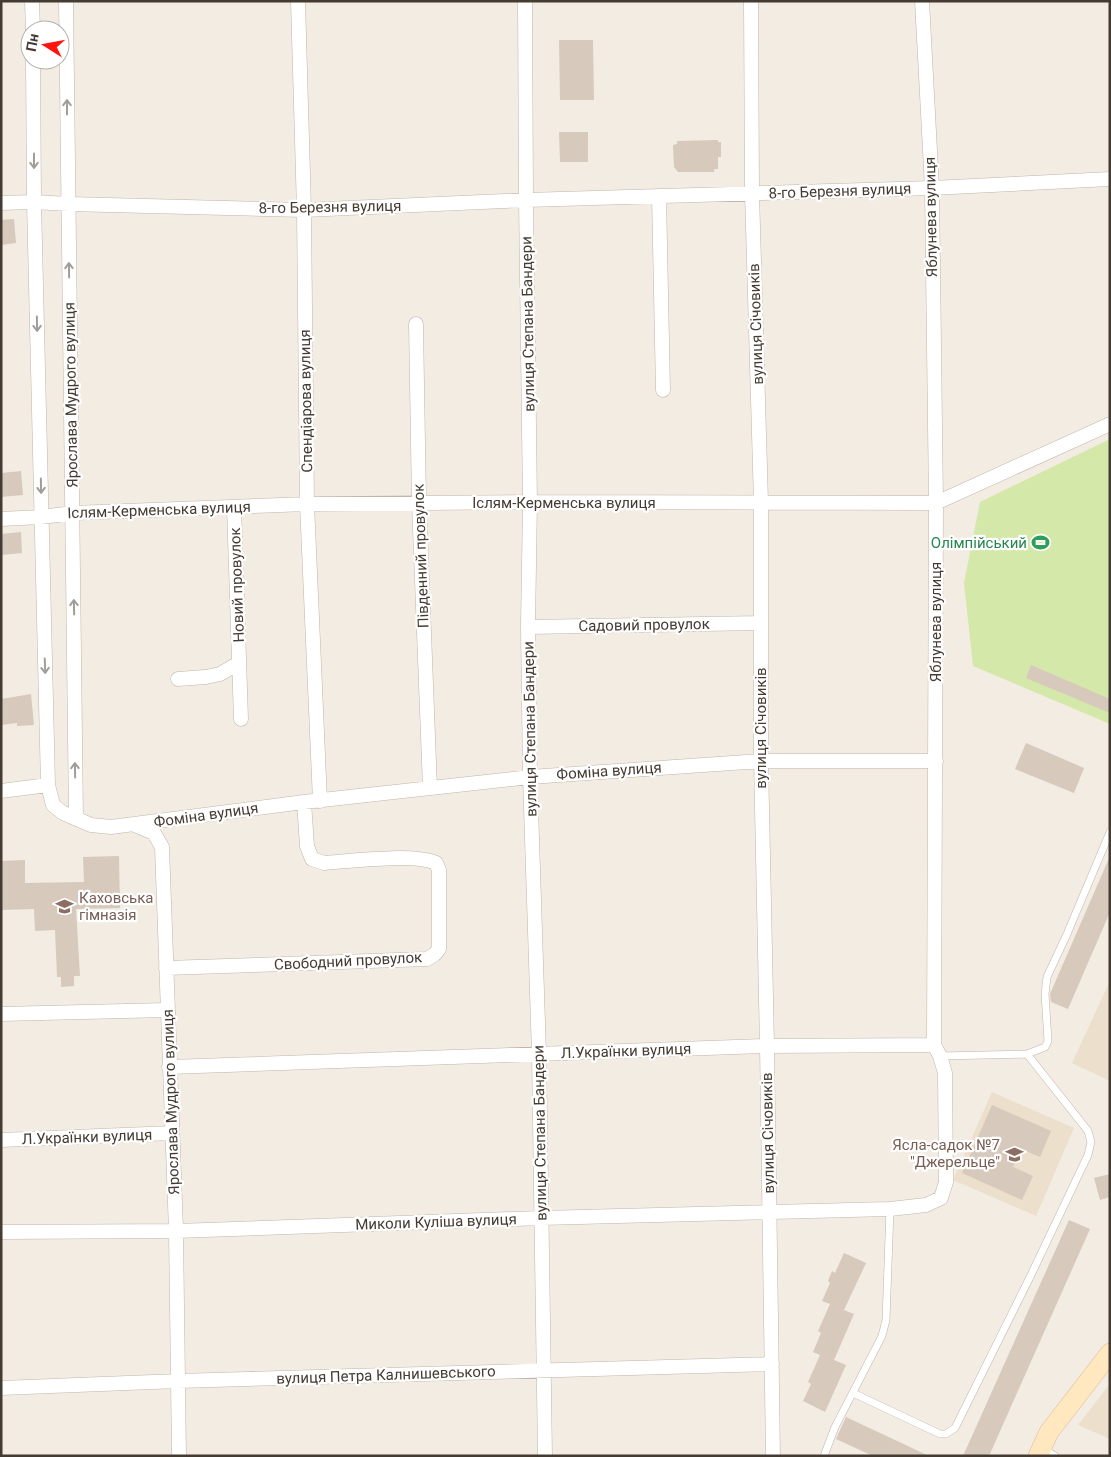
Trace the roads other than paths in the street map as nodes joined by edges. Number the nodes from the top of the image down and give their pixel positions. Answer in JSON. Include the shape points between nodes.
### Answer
{"nodes":[{"id":1,"x":32,"y":1,"type":"edge"},
{"id":2,"x":66,"y":1,"type":"edge"},
{"id":3,"x":298,"y":1,"type":"edge"},
{"id":4,"x":525,"y":1,"type":"edge"},
{"id":5,"x":751,"y":1,"type":"edge"},
{"id":6,"x":922,"y":1,"type":"edge"},
{"id":7,"x":33,"y":20,"type":"edge"},
{"id":8,"x":33,"y":70,"type":"edge"},
{"id":9,"x":1110,"y":179,"type":"edge"},
{"id":10,"x":932,"y":188,"type":"junction"},
{"id":11,"x":752,"y":194,"type":"junction"},
{"id":12,"x":659,"y":196,"type":"junction"},
{"id":13,"x":526,"y":200,"type":"junction"},
{"id":14,"x":34,"y":202,"type":"junction"},
{"id":15,"x":1,"y":203,"type":"edge"},
{"id":16,"x":68,"y":204,"type":"junction"},
{"id":17,"x":304,"y":210,"type":"junction"},
{"id":18,"x":416,"y":324,"type":"dead end"},
{"id":19,"x":663,"y":390,"type":"dead end"},
{"id":20,"x":1110,"y":424,"type":"edge"},
{"id":21,"x":530,"y":502,"type":"junction"},
{"id":22,"x":761,"y":502,"type":"junction"},
{"id":23,"x":419,"y":503,"type":"junction"},
{"id":24,"x":936,"y":503,"type":"junction"},
{"id":25,"x":307,"y":504,"type":"junction"},
{"id":26,"x":234,"y":507,"type":"junction"},
{"id":27,"x":73,"y":513,"type":"junction"},
{"id":28,"x":41,"y":517,"type":"junction"},
{"id":29,"x":1,"y":518,"type":"edge"},
{"id":30,"x":761,"y":623,"type":"junction"},
{"id":31,"x":528,"y":627,"type":"junction"},
{"id":32,"x":239,"y":663,"type":"junction"},
{"id":33,"x":178,"y":679,"type":"dead end"},
{"id":34,"x":241,"y":719,"type":"dead end"},
{"id":35,"x":761,"y":761,"type":"junction"},
{"id":36,"x":936,"y":761,"type":"junction"},
{"id":37,"x":530,"y":777,"type":"junction"},
{"id":38,"x":48,"y":785,"type":"junction"},
{"id":39,"x":430,"y":788,"type":"junction"},
{"id":40,"x":1,"y":790,"type":"edge"},
{"id":41,"x":320,"y":800,"type":"junction"},
{"id":42,"x":304,"y":802,"type":"junction"},
{"id":43,"x":76,"y":818,"type":"junction"},
{"id":44,"x":134,"y":825,"type":"junction"},
{"id":45,"x":1110,"y":832,"type":"edge"},
{"id":46,"x":166,"y":968,"type":"junction"},
{"id":47,"x":167,"y":1010,"type":"junction"},
{"id":48,"x":1,"y":1014,"type":"edge"},
{"id":49,"x":767,"y":1046,"type":"junction"},
{"id":50,"x":937,"y":1050,"type":"junction"},
{"id":51,"x":539,"y":1054,"type":"junction"},
{"id":52,"x":1027,"y":1054,"type":"junction"},
{"id":53,"x":169,"y":1067,"type":"junction"},
{"id":54,"x":172,"y":1134,"type":"junction"},
{"id":55,"x":1,"y":1140,"type":"edge"},
{"id":56,"x":946,"y":1182,"type":"joint"},
{"id":57,"x":890,"y":1209,"type":"junction"},
{"id":58,"x":770,"y":1212,"type":"junction"},
{"id":59,"x":542,"y":1218,"type":"junction"},
{"id":60,"x":176,"y":1231,"type":"junction"},
{"id":61,"x":1,"y":1232,"type":"edge"},
{"id":62,"x":1110,"y":1353,"type":"edge"},
{"id":63,"x":772,"y":1364,"type":"junction"},
{"id":64,"x":544,"y":1370,"type":"junction"},
{"id":65,"x":178,"y":1381,"type":"junction"},
{"id":66,"x":1,"y":1388,"type":"edge"},
{"id":67,"x":852,"y":1393,"type":"junction"},
{"id":68,"x":1044,"y":1453,"type":"edge"},
{"id":69,"x":179,"y":1456,"type":"edge"},
{"id":70,"x":545,"y":1456,"type":"edge"},
{"id":71,"x":773,"y":1456,"type":"edge"},
{"id":72,"x":824,"y":1456,"type":"edge"}],
"edges":[{"from":1,"to":7,"type":"street"},
{"from":16,"to":2,"type":"street","name":"Ярослава Мудрого вулиця","one_way":true},
{"from":3,"to":17,"type":"street","name":"Спендіарова вулиця"},
{"from":4,"to":13,"type":"street","name":"вулиця Степана Бандери"},
{"from":5,"to":11,"type":"street","name":"вулиця Січовиків"},
{"from":6,"to":10,"type":"street","name":"Яблунева вулиця"},
{"from":8,"to":14,"type":"street","one_way":true},
{"from":9,"to":10,"type":"street","name":"8-го Березня вулиця"},
{"from":10,"to":11,"type":"street","name":"8-го Березня вулиця"},
{"from":10,"to":24,"type":"street","name":"Яблунева вулиця"},
{"from":11,"to":12,"type":"street","name":"8-го Березня вулиця"},
{"from":11,"to":22,"type":"street","name":"вулиця Січовиків"},
{"from":12,"to":13,"type":"street","name":"8-го Березня вулиця"},
{"from":12,"to":19,"type":"street"},
{"from":13,"to":17,"type":"street","name":"8-го Березня вулиця"},
{"from":13,"to":21,"type":"street","name":"вулиця Степана Бандери"},
{"from":14,"to":15,"type":"street","name":"8-го Березня вулиця"},
{"from":14,"to":16,"type":"street","name":"8-го Березня вулиця"},
{"from":14,"to":28,"type":"street","one_way":true},
{"from":16,"to":17,"type":"street","name":"8-го Березня вулиця"},
{"from":27,"to":16,"type":"street","name":"Ярослава Мудрого вулиця","one_way":true},
{"from":17,"to":25,"type":"street","name":"Спендіарова вулиця"},
{"from":18,"to":23,"type":"street","name":"Південний провулок"},
{"from":20,"to":24,"type":"street","name":"Іслям-Керменська вулиця"},
{"from":21,"to":22,"type":"street","name":"Іслям-Керменська вулиця"},
{"from":21,"to":23,"type":"street","name":"Іслям-Керменська вулиця"},
{"from":21,"to":31,"type":"street","name":"вулиця Степана Бандери"},
{"from":22,"to":24,"type":"street","name":"Іслям-Керменська вулиця"},
{"from":22,"to":30,"type":"street","name":"вулиця Січовиків"},
{"from":23,"to":25,"type":"street","name":"Іслям-Керменська вулиця"},
{"from":23,"to":39,"type":"street","name":"Південний провулок"},
{"from":24,"to":36,"type":"street","name":"Яблунева вулиця"},
{"from":25,"to":26,"type":"street","name":"Іслям-Керменська вулиця"},
{"from":25,"to":41,"type":"street","name":"Спендіарова вулиця"},
{"from":26,"to":27,"type":"street","name":"Іслям-Керменська вулиця"},
{"from":26,"to":32,"type":"street","name":"Новий провулок"},
{"from":27,"to":28,"type":"street","name":"Іслям-Керменська вулиця"},
{"from":43,"to":27,"type":"street","name":"Ярослава Мудрого вулиця","one_way":true},
{"from":28,"to":29,"type":"street","name":"Іслям-Керменська вулиця"},
{"from":28,"to":38,"type":"street","one_way":true},
{"from":30,"to":31,"type":"street","name":"Садовий провулок"},
{"from":30,"to":35,"type":"street","name":"вулиця Січовиків"},
{"from":31,"to":37,"type":"street","name":"вулиця Степана Бандери"},
{"from":32,"to":33,"type":"street","name":"Новий провулок","via":[[220,674]]},
{"from":32,"to":34,"type":"street","name":"Новий провулок"},
{"from":35,"to":36,"type":"street","name":"Фоміна вулиця"},
{"from":35,"to":37,"type":"street","name":"Фоміна вулиця"},
{"from":35,"to":49,"type":"street","name":"вулиця Січовиків"},
{"from":36,"to":50,"type":"street","name":"Яблунева вулиця"},
{"from":37,"to":39,"type":"street","name":"Фоміна вулиця"},
{"from":37,"to":51,"type":"street","name":"вулиця Степана Бандери"},
{"from":38,"to":40,"type":"street"},
{"from":38,"to":43,"type":"street","via":[[52,805]]},
{"from":39,"to":41,"type":"street","name":"Фоміна вулиця"},
{"from":41,"to":42,"type":"street","name":"Фоміна вулиця"},
{"from":42,"to":44,"type":"street","name":"Фоміна вулиця"},
{"from":42,"to":46,"type":"street","name":"Свободний провулок","via":[[307,846],[312,859],[324,863],[408,859],[436,863],[439,870],[440,936],[439,949],[435,954],[427,959]]},
{"from":43,"to":44,"type":"street","via":[[91,825]]},
{"from":44,"to":46,"type":"street","name":"Ярослава Мудрого вулиця","via":[[154,833],[162,847]]},
{"from":45,"to":52,"type":"lane","via":[[1047,977],[1048,1041],[1045,1047]]},
{"from":46,"to":47,"type":"street","name":"Ярослава Мудрого вулиця"},
{"from":47,"to":48,"type":"street"},
{"from":47,"to":53,"type":"street","name":"Ярослава Мудрого вулиця"},
{"from":49,"to":50,"type":"street","name":"Л.Українки вулиця"},
{"from":49,"to":51,"type":"street","name":"Л.Українки вулиця"},
{"from":49,"to":58,"type":"street","name":"вулиця Січовиків"},
{"from":50,"to":52,"type":"lane"},
{"from":50,"to":56,"type":"street","name":"Яблунева вулиця","via":[[945,1073]]},
{"from":51,"to":53,"type":"street","name":"Л.Українки вулиця"},
{"from":51,"to":59,"type":"street","name":"вулиця Степана Бандери"},
{"from":52,"to":67,"type":"lane","via":[[1088,1131],[1091,1142],[1088,1155],[1031,1275],[955,1428],[940,1434]]},
{"from":53,"to":54,"type":"street","name":"Ярослава Мудрого вулиця"},
{"from":54,"to":55,"type":"street","name":"Л.Українки вулиця"},
{"from":54,"to":60,"type":"street","name":"Ярослава Мудрого вулиця"},
{"from":56,"to":57,"type":"street","name":"Миколи Куліша вулиця","via":[[941,1198],[926,1205]]},
{"from":57,"to":58,"type":"street","name":"Миколи Куліша вулиця"},
{"from":57,"to":67,"type":"lane","via":[[886,1320],[882,1336]]},
{"from":58,"to":59,"type":"street","name":"Миколи Куліша вулиця"},
{"from":58,"to":63,"type":"street","name":"вулиця Січовиків"},
{"from":59,"to":60,"type":"street","name":"Миколи Куліша вулиця"},
{"from":59,"to":64,"type":"street","name":"вулиця Степана Бандери"},
{"from":60,"to":61,"type":"street","name":"Миколи Куліша вулиця"},
{"from":60,"to":65,"type":"street","name":"Ярослава Мудрого вулиця"},
{"from":62,"to":68,"type":"street","via":[[1049,1432]]},
{"from":63,"to":64,"type":"street","name":"вулиця Петра Калнишевського"},
{"from":63,"to":71,"type":"street","name":"вулиця Січовиків"},
{"from":64,"to":65,"type":"street","name":"вулиця Петра Калнишевського"},
{"from":64,"to":70,"type":"street","name":"вулиця Степана Бандери"},
{"from":65,"to":66,"type":"street","name":"вулиця Петра Калнишевського"},
{"from":65,"to":69,"type":"street","name":"Ярослава Мудрого вулиця"},
{"from":67,"to":72,"type":"lane"}]}
